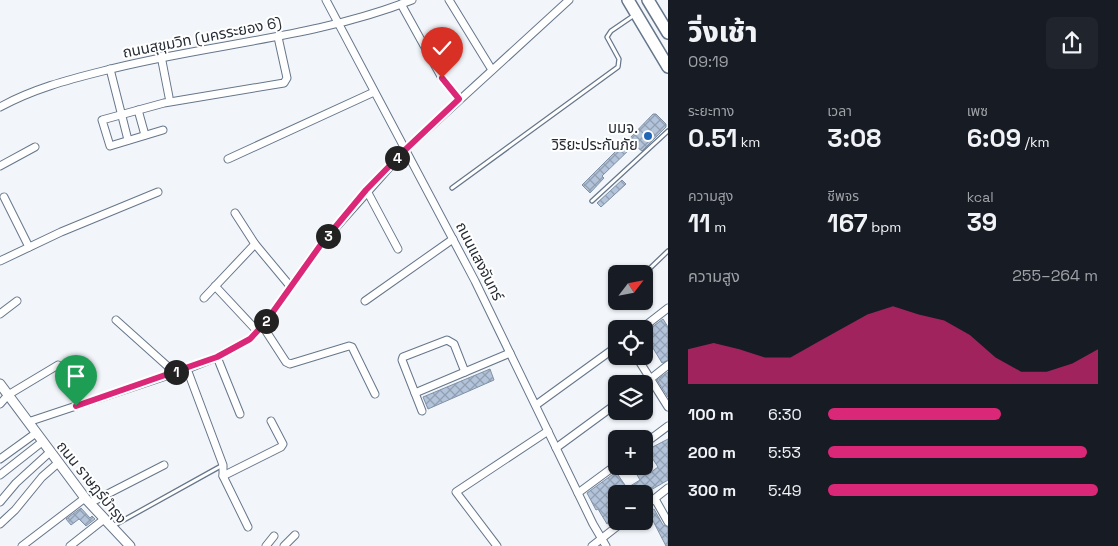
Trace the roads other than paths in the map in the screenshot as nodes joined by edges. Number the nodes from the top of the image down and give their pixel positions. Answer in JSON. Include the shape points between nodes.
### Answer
{"nodes":[{"id":1,"x":326,"y":0,"type":"edge"},
{"id":2,"x":412,"y":0,"type":"edge"},
{"id":3,"x":449,"y":0,"type":"edge"},
{"id":4,"x":569,"y":0,"type":"edge"},
{"id":5,"x":628,"y":0,"type":"edge"},
{"id":6,"x":648,"y":0,"type":"edge"},
{"id":7,"x":401,"y":4,"type":"junction"},
{"id":8,"x":636,"y":14,"type":"junction"},
{"id":9,"x":337,"y":24,"type":"junction"},
{"id":10,"x":665,"y":29,"type":"edge"},
{"id":11,"x":648,"y":34,"type":"junction"},
{"id":12,"x":278,"y":37,"type":"junction"},
{"id":13,"x":161,"y":56,"type":"junction"},
{"id":14,"x":668,"y":67,"type":"edge"},
{"id":15,"x":110,"y":69,"type":"junction"},
{"id":16,"x":492,"y":70,"type":"junction"},
{"id":17,"x":374,"y":92,"type":"junction"},
{"id":18,"x":169,"y":97,"type":"dead end"},
{"id":19,"x":459,"y":99,"type":"junction"},
{"id":20,"x":0,"y":107,"type":"edge"},
{"id":21,"x":138,"y":110,"type":"junction"},
{"id":22,"x":121,"y":115,"type":"junction"},
{"id":23,"x":163,"y":130,"type":"dead end"},
{"id":24,"x":668,"y":131,"type":"edge"},
{"id":25,"x":145,"y":135,"type":"junction"},
{"id":26,"x":128,"y":140,"type":"junction"},
{"id":27,"x":35,"y":147,"type":"dead end"},
{"id":28,"x":405,"y":150,"type":"junction"},
{"id":29,"x":228,"y":159,"type":"dead end"},
{"id":30,"x":0,"y":166,"type":"edge"},
{"id":31,"x":452,"y":188,"type":"dead end"},
{"id":32,"x":366,"y":190,"type":"junction"},
{"id":33,"x":158,"y":192,"type":"dead end"},
{"id":34,"x":4,"y":197,"type":"dead end"},
{"id":35,"x":592,"y":201,"type":"dead end"},
{"id":36,"x":235,"y":212,"type":"dead end"},
{"id":37,"x":453,"y":239,"type":"junction"},
{"id":38,"x":255,"y":244,"type":"junction"},
{"id":39,"x":28,"y":247,"type":"junction"},
{"id":40,"x":398,"y":249,"type":"dead end"},
{"id":41,"x":668,"y":251,"type":"edge"},
{"id":42,"x":0,"y":260,"type":"edge"},
{"id":43,"x":653,"y":265,"type":"edge"},
{"id":44,"x":216,"y":286,"type":"junction"},
{"id":45,"x":290,"y":286,"type":"junction"},
{"id":46,"x":204,"y":298,"type":"dead end"},
{"id":47,"x":17,"y":301,"type":"dead end"},
{"id":48,"x":365,"y":301,"type":"dead end"},
{"id":49,"x":668,"y":308,"type":"edge"},
{"id":50,"x":0,"y":314,"type":"edge"},
{"id":51,"x":116,"y":320,"type":"dead end"},
{"id":52,"x":653,"y":320,"type":"edge"},
{"id":53,"x":260,"y":328,"type":"junction"},
{"id":54,"x":510,"y":353,"type":"junction"},
{"id":55,"x":608,"y":353,"type":"edge"},
{"id":56,"x":217,"y":357,"type":"junction"},
{"id":57,"x":58,"y":365,"type":"dead end"},
{"id":58,"x":668,"y":366,"type":"edge"},
{"id":59,"x":187,"y":369,"type":"junction"},
{"id":60,"x":174,"y":372,"type":"junction"},
{"id":61,"x":465,"y":372,"type":"junction"},
{"id":62,"x":653,"y":377,"type":"edge"},
{"id":63,"x":0,"y":384,"type":"edge"},
{"id":64,"x":653,"y":384,"type":"edge"},
{"id":65,"x":415,"y":393,"type":"junction"},
{"id":66,"x":375,"y":394,"type":"dead end"},
{"id":67,"x":8,"y":395,"type":"junction"},
{"id":68,"x":0,"y":404,"type":"edge"},
{"id":69,"x":536,"y":405,"type":"junction"},
{"id":70,"x":668,"y":407,"type":"edge"},
{"id":71,"x":608,"y":410,"type":"edge"},
{"id":72,"x":422,"y":411,"type":"dead end"},
{"id":73,"x":240,"y":414,"type":"dead end"},
{"id":74,"x":271,"y":421,"type":"dead end"},
{"id":75,"x":28,"y":422,"type":"junction"},
{"id":76,"x":668,"y":426,"type":"edge"},
{"id":77,"x":548,"y":431,"type":"junction"},
{"id":78,"x":36,"y":433,"type":"junction"},
{"id":79,"x":653,"y":437,"type":"edge"},
{"id":80,"x":42,"y":442,"type":"junction"},
{"id":81,"x":556,"y":448,"type":"junction"},
{"id":82,"x":50,"y":452,"type":"junction"},
{"id":83,"x":0,"y":459,"type":"edge"},
{"id":84,"x":58,"y":463,"type":"junction"},
{"id":85,"x":164,"y":465,"type":"dead end"},
{"id":86,"x":223,"y":465,"type":"junction"},
{"id":87,"x":608,"y":471,"type":"edge"},
{"id":88,"x":0,"y":475,"type":"edge"},
{"id":89,"x":223,"y":476,"type":"junction"},
{"id":90,"x":668,"y":488,"type":"edge"},
{"id":91,"x":578,"y":493,"type":"junction"},
{"id":92,"x":655,"y":498,"type":"joint"},
{"id":93,"x":87,"y":501,"type":"junction"},
{"id":94,"x":0,"y":502,"type":"edge"},
{"id":95,"x":103,"y":520,"type":"junction"},
{"id":96,"x":668,"y":522,"type":"edge"},
{"id":97,"x":0,"y":524,"type":"edge"},
{"id":98,"x":111,"y":527,"type":"junction"},
{"id":99,"x":248,"y":528,"type":"dead end"},
{"id":100,"x":612,"y":530,"type":"edge"},
{"id":101,"x":274,"y":536,"type":"dead end"},
{"id":102,"x":295,"y":536,"type":"dead end"},
{"id":103,"x":602,"y":538,"type":"junction"},
{"id":104,"x":22,"y":546,"type":"edge"},
{"id":105,"x":70,"y":546,"type":"edge"},
{"id":106,"x":130,"y":546,"type":"edge"},
{"id":107,"x":266,"y":546,"type":"edge"},
{"id":108,"x":284,"y":546,"type":"edge"},
{"id":109,"x":497,"y":546,"type":"edge"},
{"id":110,"x":592,"y":546,"type":"edge"},
{"id":111,"x":606,"y":546,"type":"edge"}],
"edges":[{"from":1,"to":9,"type":"street","name":"ถนนแสงจันทร์"},
{"from":2,"to":7,"type":"street","name":"ถนนสุขุมวิท (นครระยอง 6)"},
{"from":3,"to":16,"type":"street"},
{"from":4,"to":16,"type":"street"},
{"from":5,"to":8,"type":"main road"},
{"from":6,"to":10,"type":"main road"},
{"from":7,"to":9,"type":"street","name":"ถนนสุขุมวิท (นครระยอง 6)"},
{"from":7,"to":19,"type":"street","via":[[442,78]]},
{"from":8,"to":11,"type":"main road"},
{"from":8,"to":31,"type":"lane","via":[[611,31],[608,37],[619,59],[618,67]]},
{"from":9,"to":12,"type":"street","name":"ถนนสุขุมวิท (นครระยอง 6)"},
{"from":9,"to":17,"type":"street","name":"ถนนแสงจันทร์"},
{"from":10,"to":11,"type":"main road"},
{"from":11,"to":14,"type":"main road"},
{"from":12,"to":13,"type":"street","name":"ถนนสุขุมวิท (นครระยอง 6)"},
{"from":12,"to":21,"type":"street","via":[[287,78],[284,83]]},
{"from":13,"to":15,"type":"street","name":"ถนนสุขุมวิท (นครระยอง 6)"},
{"from":13,"to":18,"type":"street"},
{"from":15,"to":20,"type":"street","name":"ถนนสุขุมวิท (นครระยอง 6)","via":[[34,90]]},
{"from":15,"to":22,"type":"street"},
{"from":16,"to":19,"type":"street"},
{"from":17,"to":28,"type":"street","name":"ถนนแสงจันทร์"},
{"from":17,"to":29,"type":"street"},
{"from":19,"to":28,"type":"street"},
{"from":21,"to":22,"type":"street"},
{"from":21,"to":25,"type":"street"},
{"from":22,"to":26,"type":"street"},
{"from":22,"to":26,"type":"street","via":[[102,120],[110,146]]},
{"from":23,"to":25,"type":"street"},
{"from":24,"to":35,"type":"lane"},
{"from":25,"to":26,"type":"street"},
{"from":27,"to":30,"type":"street"},
{"from":28,"to":32,"type":"street"},
{"from":28,"to":37,"type":"street","name":"ถนนแสงจันทร์"},
{"from":32,"to":40,"type":"street"},
{"from":32,"to":45,"type":"street"},
{"from":33,"to":39,"type":"street"},
{"from":34,"to":39,"type":"street"},
{"from":36,"to":38,"type":"street"},
{"from":37,"to":48,"type":"street"},
{"from":37,"to":54,"type":"street","name":"ถนนแสงจันทร์"},
{"from":38,"to":44,"type":"street"},
{"from":38,"to":45,"type":"street"},
{"from":39,"to":42,"type":"street"},
{"from":41,"to":43,"type":"lane"},
{"from":44,"to":46,"type":"street"},
{"from":44,"to":53,"type":"street"},
{"from":45,"to":53,"type":"street"},
{"from":47,"to":50,"type":"street"},
{"from":49,"to":52,"type":"street"},
{"from":51,"to":60,"type":"street"},
{"from":53,"to":56,"type":"street","via":[[242,344]]},
{"from":53,"to":66,"type":"street","via":[[290,364],[352,347]]},
{"from":54,"to":61,"type":"street"},
{"from":54,"to":69,"type":"street","name":"ถนนแสงจันทร์"},
{"from":55,"to":69,"type":"street"},
{"from":56,"to":59,"type":"street"},
{"from":56,"to":73,"type":"street"},
{"from":57,"to":67,"type":"street"},
{"from":58,"to":62,"type":"street"},
{"from":59,"to":60,"type":"street"},
{"from":59,"to":86,"type":"street"},
{"from":60,"to":75,"type":"street"},
{"from":61,"to":65,"type":"street"},
{"from":61,"to":65,"type":"street","via":[[454,344],[447,340],[406,354],[402,360]]},
{"from":63,"to":67,"type":"street","name":"ถนน ราษฎร์บำรุง"},
{"from":64,"to":70,"type":"street"},
{"from":65,"to":72,"type":"street"},
{"from":67,"to":68,"type":"street"},
{"from":67,"to":75,"type":"street","name":"ถนน ราษฎร์บำรุง"},
{"from":69,"to":77,"type":"street","name":"ถนนแสงจันทร์"},
{"from":71,"to":81,"type":"street"},
{"from":74,"to":89,"type":"street","via":[[282,445]]},
{"from":75,"to":78,"type":"street","name":"ถนน ราษฎร์บำรุง"},
{"from":76,"to":79,"type":"street"},
{"from":77,"to":81,"type":"street","name":"ถนนแสงจันทร์"},
{"from":77,"to":109,"type":"street","via":[[456,492]]},
{"from":78,"to":80,"type":"street","name":"ถนน ราษฎร์บำรุง"},
{"from":78,"to":83,"type":"street"},
{"from":80,"to":82,"type":"street","name":"ถนน ราษฎร์บำรุง"},
{"from":80,"to":88,"type":"street"},
{"from":81,"to":91,"type":"street","name":"ถนนแสงจันทร์"},
{"from":82,"to":84,"type":"street","name":"ถนน ราษฎร์บำรุง"},
{"from":82,"to":94,"type":"street"},
{"from":84,"to":93,"type":"street","name":"ถนน ราษฎร์บำรุง"},
{"from":84,"to":97,"type":"street"},
{"from":85,"to":93,"type":"street"},
{"from":86,"to":89,"type":"street"},
{"from":86,"to":98,"type":"lane"},
{"from":87,"to":91,"type":"street"},
{"from":89,"to":99,"type":"street"},
{"from":90,"to":92,"type":"street"},
{"from":91,"to":103,"type":"street","name":"ถนนแสงจันทร์"},
{"from":92,"to":96,"type":"street"},
{"from":93,"to":95,"type":"street","name":"ถนน ราษฎร์บำรุง"},
{"from":93,"to":104,"type":"street"},
{"from":95,"to":98,"type":"street","name":"ถนน ราษฎร์บำรุง"},
{"from":95,"to":105,"type":"street"},
{"from":98,"to":106,"type":"street","name":"ถนน ราษฎร์บำรุง"},
{"from":100,"to":103,"type":"street"},
{"from":101,"to":107,"type":"street"},
{"from":102,"to":108,"type":"street"},
{"from":103,"to":110,"type":"street"},
{"from":103,"to":111,"type":"street","name":"ถนนแสงจันทร์"}]}
